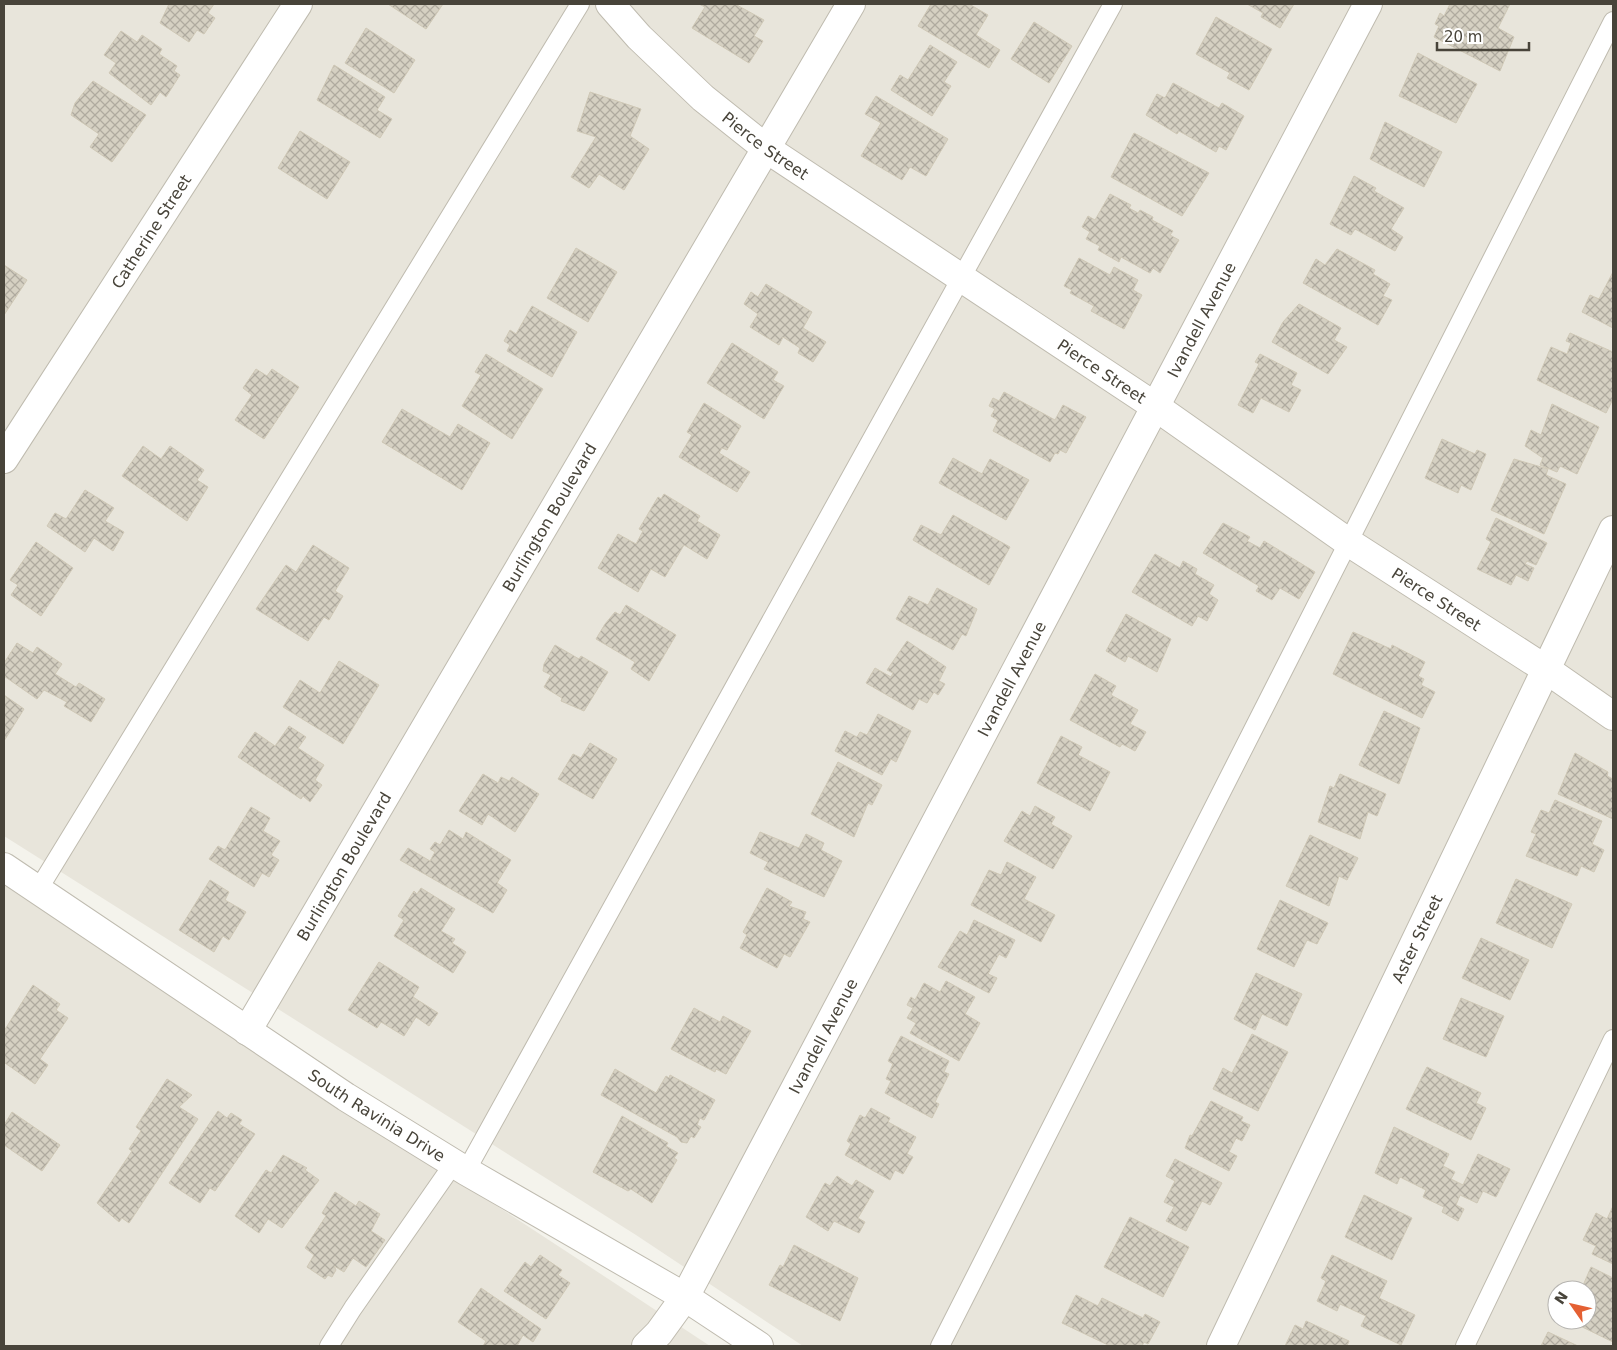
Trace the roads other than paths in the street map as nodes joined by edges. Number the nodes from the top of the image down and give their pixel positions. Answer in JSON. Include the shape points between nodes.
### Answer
{"nodes":[{"id":1,"x":298,"y":4,"type":"edge"},
{"id":2,"x":580,"y":4,"type":"edge"},
{"id":3,"x":610,"y":4,"type":"edge"},
{"id":4,"x":851,"y":4,"type":"edge"},
{"id":5,"x":1113,"y":4,"type":"edge"},
{"id":6,"x":1368,"y":4,"type":"edge"},
{"id":7,"x":1613,"y":21,"type":"edge"},
{"id":8,"x":767,"y":150,"type":"junction"},
{"id":9,"x":960,"y":279,"type":"junction"},
{"id":10,"x":1156,"y":407,"type":"junction"},
{"id":11,"x":4,"y":459,"type":"edge"},
{"id":12,"x":1613,"y":530,"type":"edge"},
{"id":13,"x":1348,"y":542,"type":"junction"},
{"id":14,"x":1547,"y":670,"type":"junction"},
{"id":15,"x":1613,"y":716,"type":"edge"},
{"id":16,"x":4,"y":867,"type":"edge"},
{"id":17,"x":38,"y":890,"type":"junction"},
{"id":18,"x":248,"y":1031,"type":"junction"},
{"id":19,"x":1613,"y":1039,"type":"edge"},
{"id":20,"x":460,"y":1167,"type":"junction"},
{"id":21,"x":684,"y":1297,"type":"junction"},
{"id":22,"x":329,"y":1346,"type":"edge"},
{"id":23,"x":646,"y":1346,"type":"edge"},
{"id":24,"x":759,"y":1346,"type":"edge"},
{"id":25,"x":940,"y":1346,"type":"edge"},
{"id":26,"x":1221,"y":1346,"type":"edge"},
{"id":27,"x":1465,"y":1346,"type":"edge"}],
"edges":[{"from":1,"to":11,"type":"street","name":"Catherine Street"},
{"from":2,"to":17,"type":"lane"},
{"from":3,"to":8,"type":"street","name":"Pierce Street","via":[[639,37],[703,98]]},
{"from":4,"to":8,"type":"street","name":"Burlington Boulevard"},
{"from":5,"to":9,"type":"lane"},
{"from":6,"to":10,"type":"street","name":"Ivandell Avenue"},
{"from":7,"to":13,"type":"lane"},
{"from":8,"to":9,"type":"street","name":"Pierce Street"},
{"from":8,"to":18,"type":"street","name":"Burlington Boulevard"},
{"from":9,"to":10,"type":"street","name":"Pierce Street"},
{"from":9,"to":20,"type":"lane"},
{"from":10,"to":13,"type":"street","name":"Pierce Street"},
{"from":10,"to":21,"type":"street","name":"Ivandell Avenue"},
{"from":12,"to":14,"type":"street","name":"Aster Street"},
{"from":13,"to":14,"type":"street","name":"Pierce Street"},
{"from":13,"to":25,"type":"lane"},
{"from":14,"to":15,"type":"street","name":"Pierce Street"},
{"from":14,"to":26,"type":"street","name":"Aster Street"},
{"from":16,"to":17,"type":"street","name":"South Ravinia Drive"},
{"from":17,"to":18,"type":"street","name":"South Ravinia Drive"},
{"from":18,"to":20,"type":"street","name":"South Ravinia Drive","via":[[346,1097]]},
{"from":19,"to":27,"type":"lane"},
{"from":20,"to":21,"type":"street","name":"South Ravinia Drive"},
{"from":20,"to":22,"type":"lane","via":[[359,1300]]},
{"from":21,"to":23,"type":"street","name":"Ivandell Avenue"},
{"from":21,"to":24,"type":"street","name":"South Ravinia Drive"}]}
